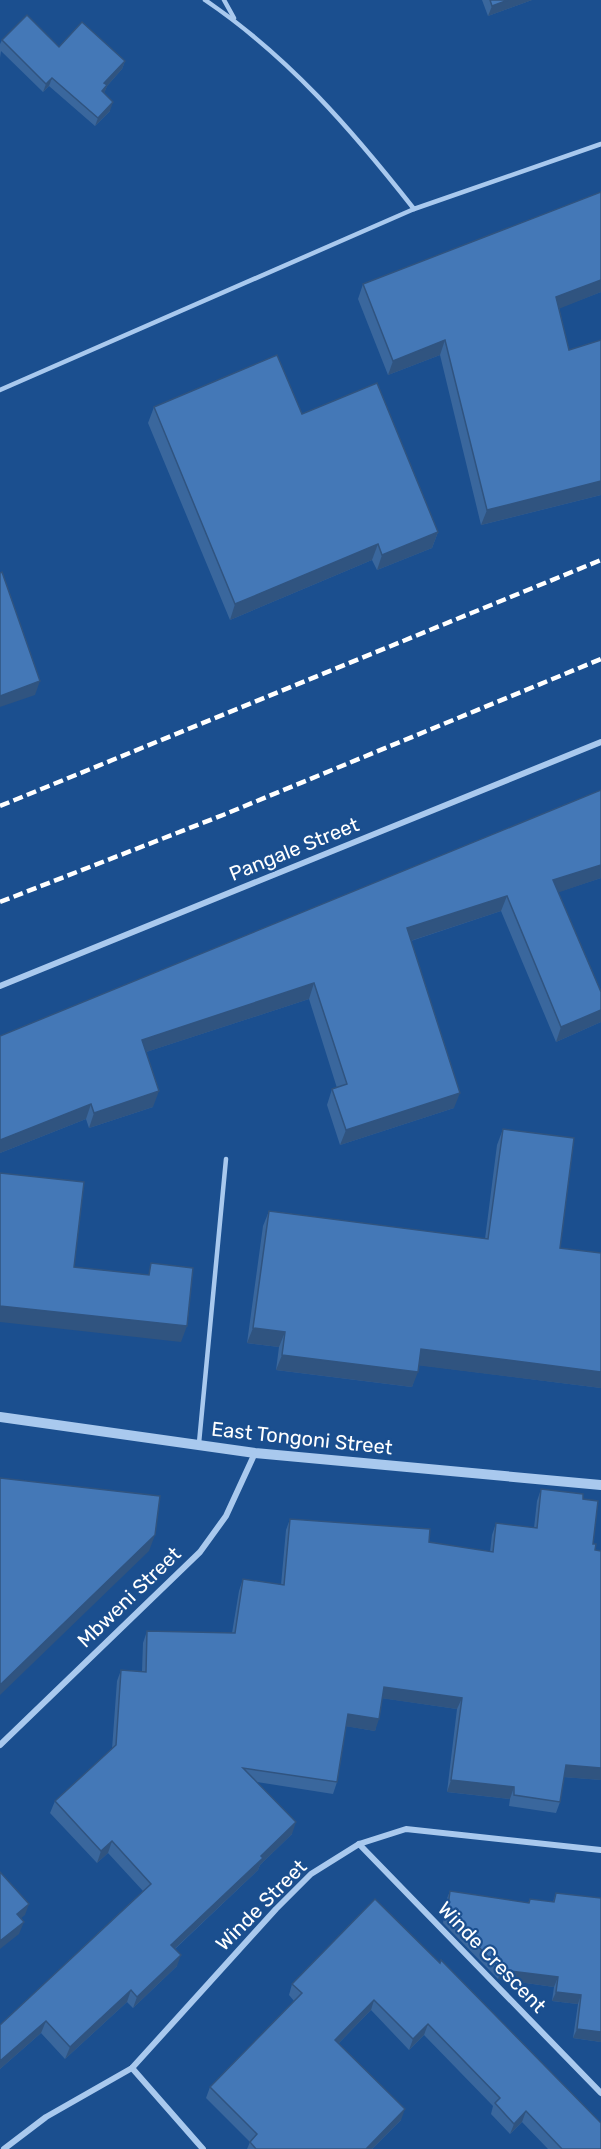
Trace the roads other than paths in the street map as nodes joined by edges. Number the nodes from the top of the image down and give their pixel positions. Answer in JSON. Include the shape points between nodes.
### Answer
{"nodes":[{"id":1,"x":205,"y":0,"type":"edge"},
{"id":2,"x":224,"y":0,"type":"edge"},
{"id":3,"x":236,"y":21,"type":"junction"},
{"id":4,"x":601,"y":144,"type":"edge"},
{"id":5,"x":414,"y":209,"type":"junction"},
{"id":6,"x":0,"y":390,"type":"edge"},
{"id":7,"x":601,"y":742,"type":"edge"},
{"id":8,"x":0,"y":986,"type":"edge"},
{"id":9,"x":226,"y":1159,"type":"dead end"},
{"id":10,"x":0,"y":1418,"type":"edge"},
{"id":11,"x":199,"y":1445,"type":"junction"},
{"id":12,"x":255,"y":1453,"type":"junction"},
{"id":13,"x":601,"y":1485,"type":"edge"},
{"id":14,"x":0,"y":1745,"type":"edge"},
{"id":15,"x":358,"y":1844,"type":"junction"},
{"id":16,"x":601,"y":1850,"type":"edge"},
{"id":17,"x":132,"y":2068,"type":"junction"},
{"id":18,"x":601,"y":2093,"type":"edge"},
{"id":19,"x":4,"y":2149,"type":"edge"},
{"id":20,"x":202,"y":2149,"type":"edge"}],
"edges":[{"from":1,"to":3,"type":"lane"},
{"from":2,"to":3,"type":"lane"},
{"from":3,"to":5,"type":"lane","via":[[310,86]]},
{"from":4,"to":5,"type":"lane"},
{"from":5,"to":6,"type":"lane"},
{"from":7,"to":8,"type":"street","name":"Pangale Street"},
{"from":9,"to":11,"type":"lane"},
{"from":10,"to":11,"type":"street","name":"East Tongoni Street"},
{"from":11,"to":12,"type":"street","name":"East Tongoni Street"},
{"from":12,"to":13,"type":"street","name":"East Tongoni Street"},
{"from":12,"to":14,"type":"street","name":"Mbweni Street","via":[[226,1516],[200,1552]]},
{"from":15,"to":16,"type":"street","name":"Winde Street","via":[[406,1828]]},
{"from":15,"to":17,"type":"street","name":"Winde Street","via":[[311,1874]]},
{"from":15,"to":18,"type":"street","name":"Winde Crescent"},
{"from":17,"to":19,"type":"street","name":"Winde Street","via":[[46,2117]]},
{"from":17,"to":20,"type":"street"}]}
